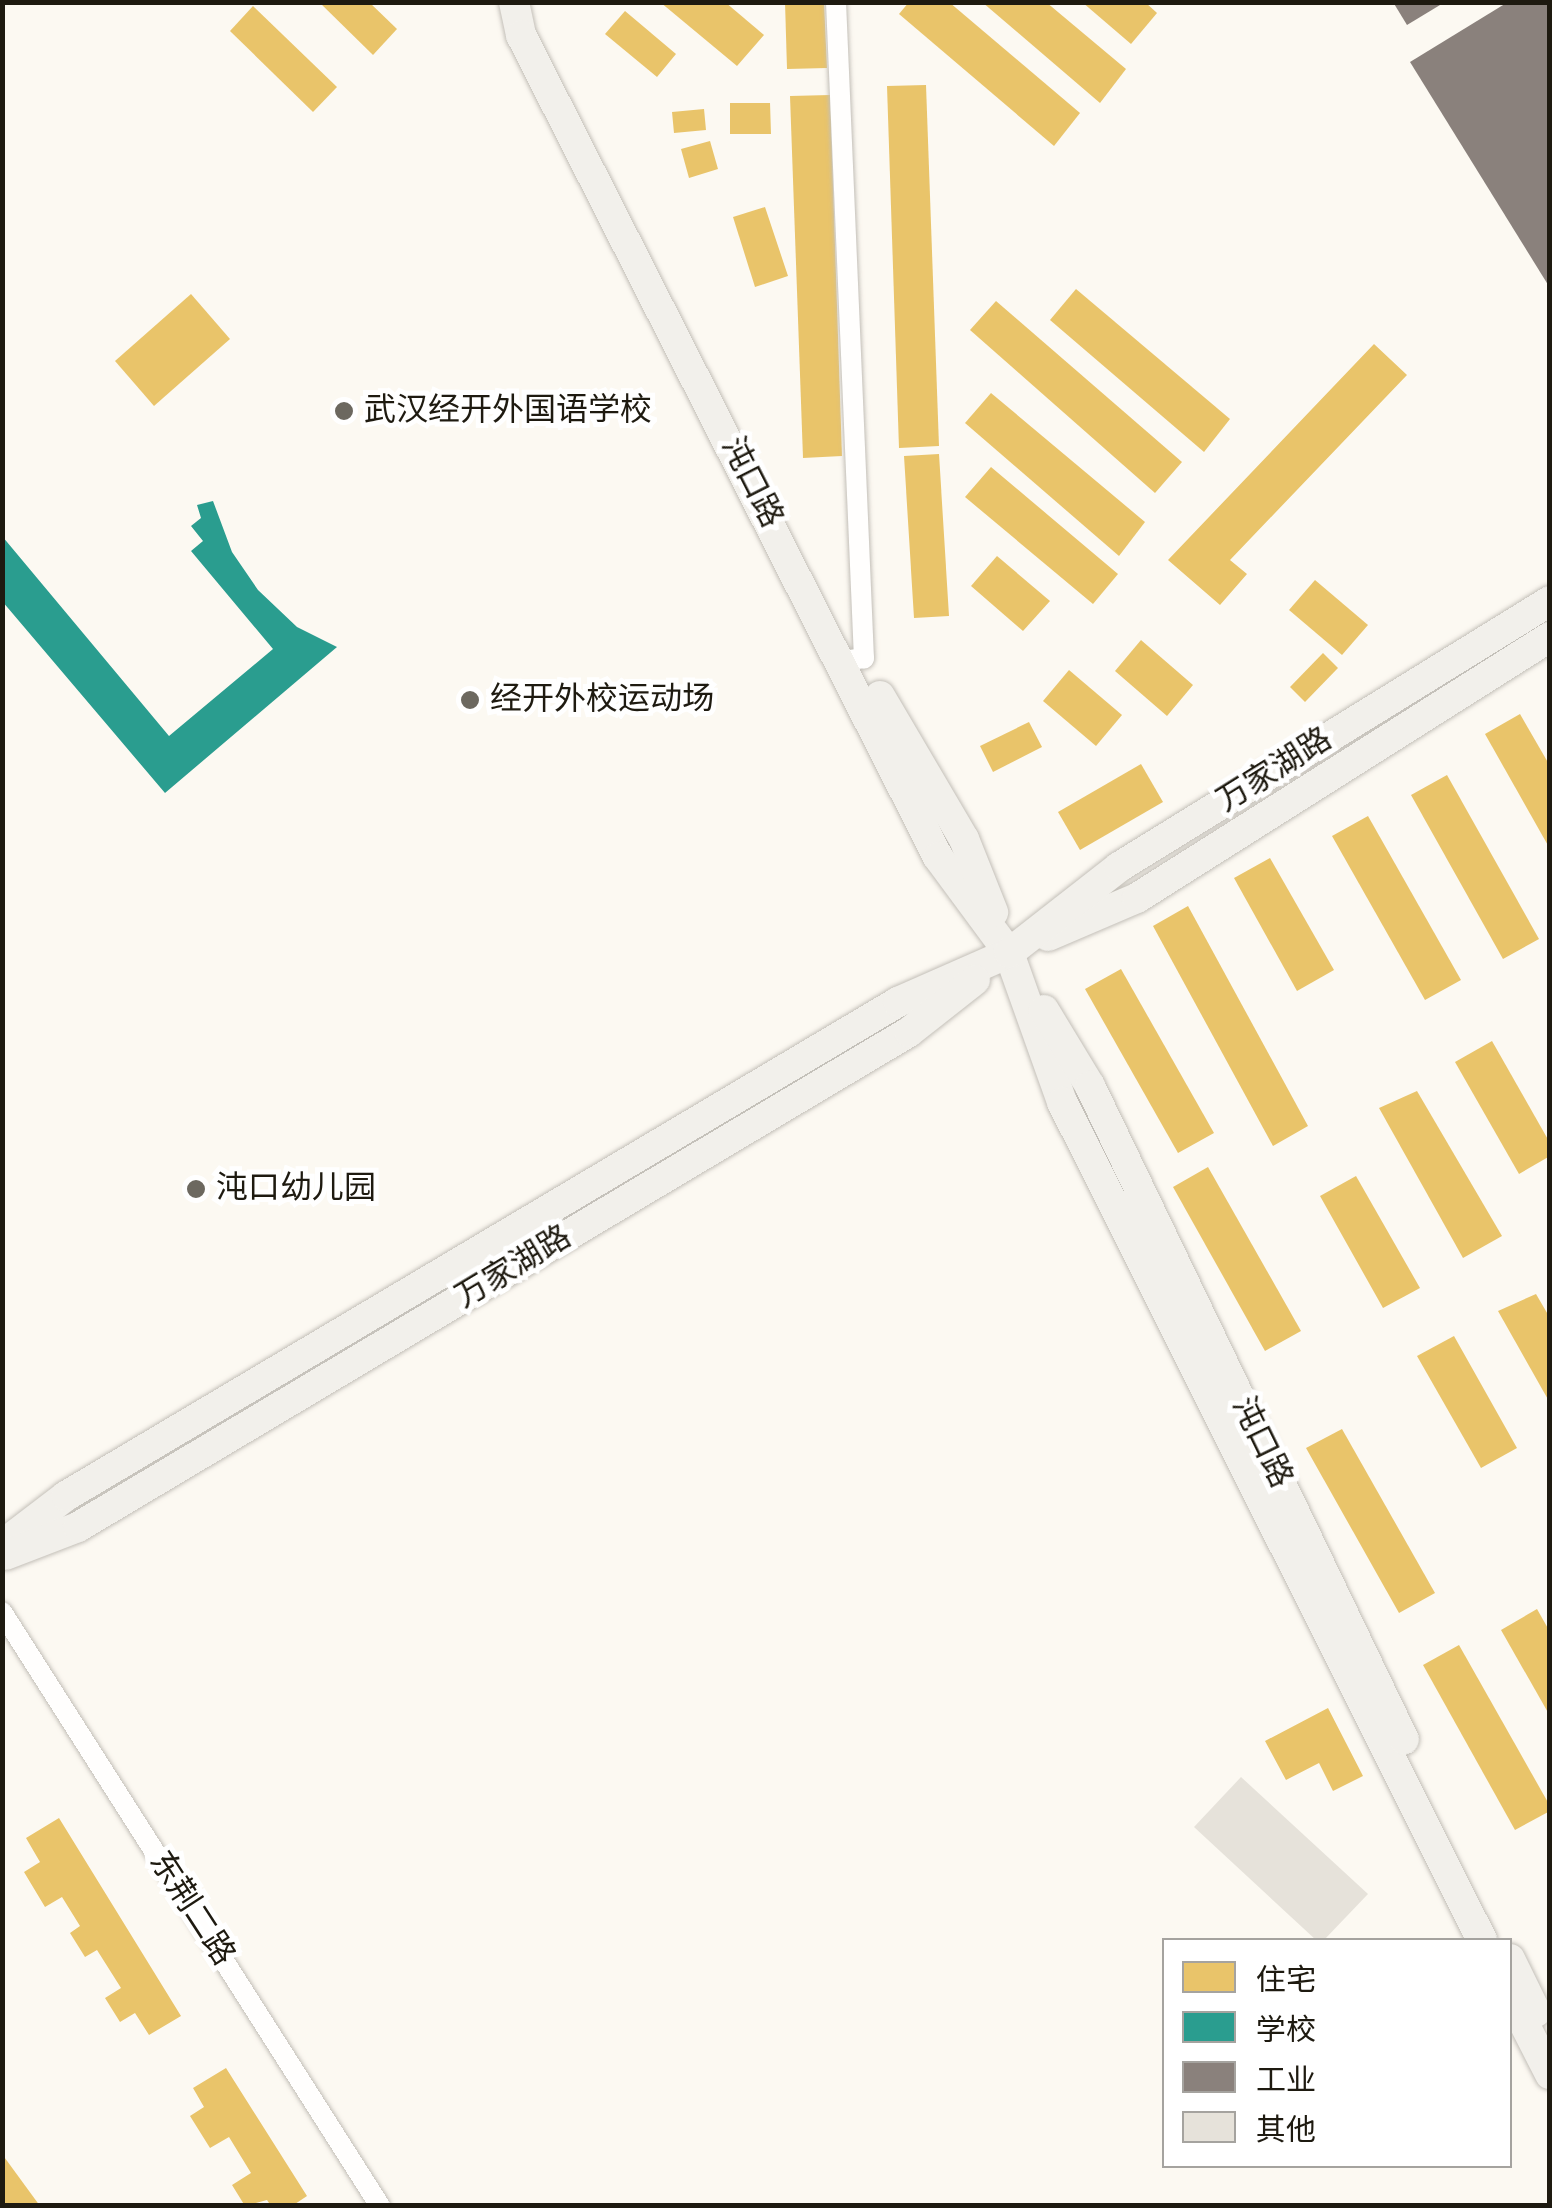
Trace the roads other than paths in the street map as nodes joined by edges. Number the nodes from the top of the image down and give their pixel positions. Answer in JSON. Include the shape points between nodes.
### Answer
{"nodes":[{"id":1,"x":514,"y":2,"type":"edge"},
{"id":2,"x":530,"y":2,"type":"edge"},
{"id":3,"x":836,"y":2,"type":"edge"},
{"id":4,"x":1550,"y":601,"type":"edge"},
{"id":5,"x":1550,"y":637,"type":"edge"},
{"id":6,"x":853,"y":660,"type":"junction"},
{"id":7,"x":1009,"y":953,"type":"junction"},
{"id":8,"x":2,"y":1545,"type":"edge"},
{"id":9,"x":2,"y":1556,"type":"edge"},
{"id":10,"x":2,"y":1612,"type":"edge"},
{"id":11,"x":1481,"y":1938,"type":"edge"},
{"id":12,"x":1500,"y":1938,"type":"edge"},
{"id":13,"x":1512,"y":1963,"type":"edge"},
{"id":14,"x":1512,"y":2000,"type":"edge"},
{"id":15,"x":1550,"y":2037,"type":"edge"},
{"id":16,"x":1550,"y":2074,"type":"edge"},
{"id":17,"x":380,"y":2206,"type":"edge"}],
"edges":[{"from":1,"to":6,"type":"main road","name":"沌口路","via":[[521,35]]},
{"from":2,"to":6,"type":"main road","name":"沌口路","via":[[536,30]]},
{"from":3,"to":6,"type":"street"},
{"from":4,"to":7,"type":"main road","name":"万家湖路","via":[[1119,867]]},
{"from":5,"to":7,"type":"main road","name":"万家湖路","via":[[1137,898]]},
{"from":6,"to":7,"type":"main road","name":"沌口路","via":[[938,857]]},
{"from":7,"to":8,"type":"main road","name":"万家湖路","via":[[898,1002],[66,1496]]},
{"from":7,"to":9,"type":"main road","name":"万家湖路","via":[[909,1032],[78,1527]]},
{"from":7,"to":11,"type":"main road","name":"沌口路","via":[[1062,1102]]},
{"from":7,"to":12,"type":"main road","name":"沌口路","via":[[1090,1086]]},
{"from":10,"to":17,"type":"street","name":"东荆二路"},
{"from":13,"to":15,"type":"main road"},
{"from":14,"to":16,"type":"main road"}]}
